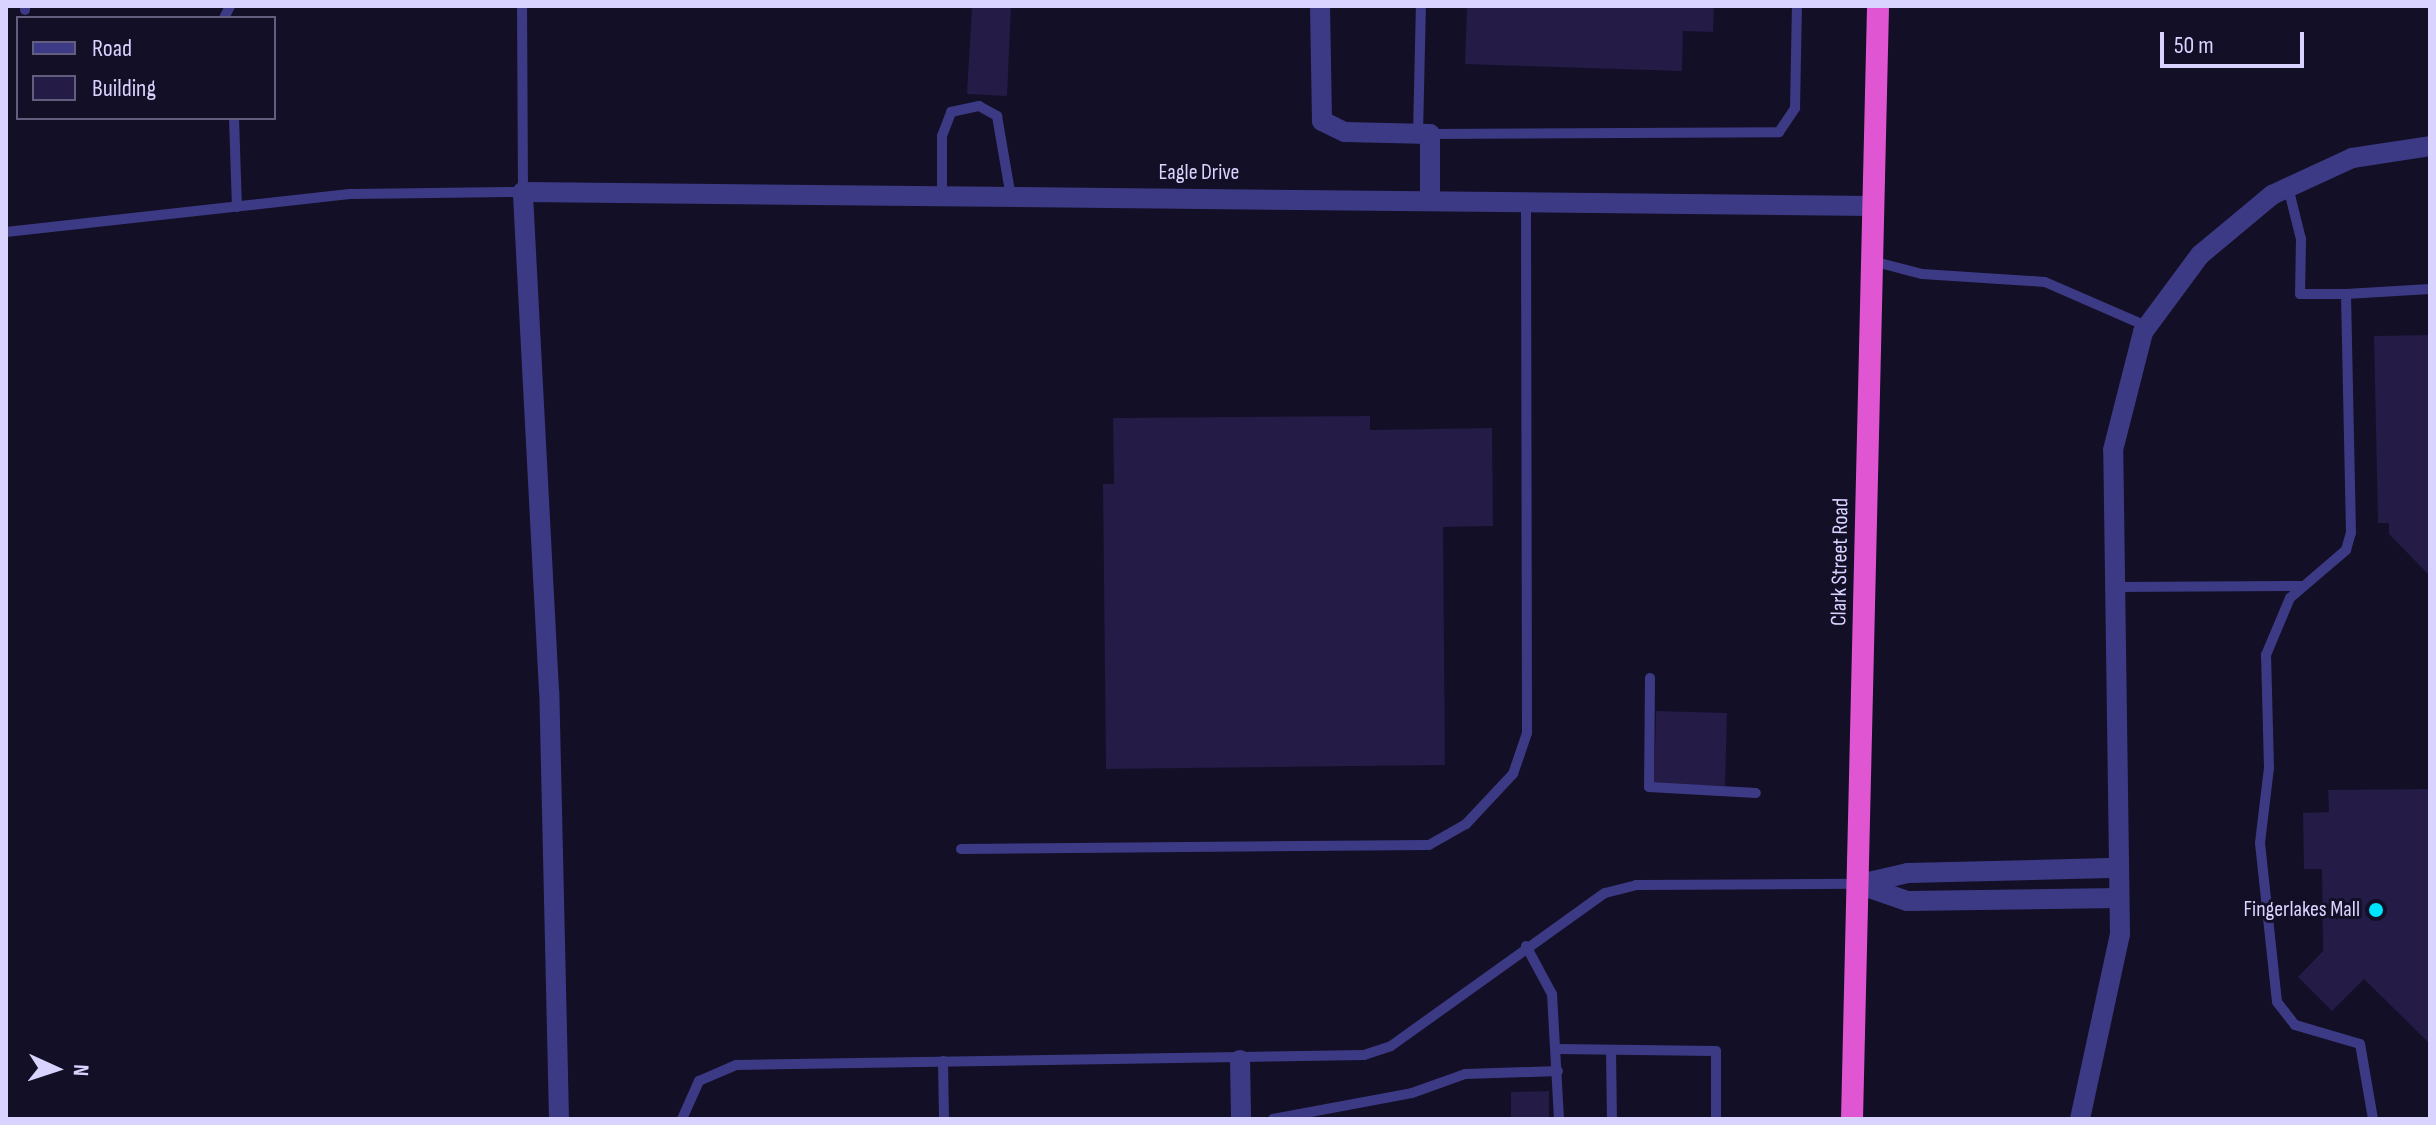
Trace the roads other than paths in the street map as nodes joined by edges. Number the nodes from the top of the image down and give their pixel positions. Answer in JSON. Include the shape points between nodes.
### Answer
{"nodes":[{"id":1,"x":522,"y":6,"type":"edge"},
{"id":2,"x":1320,"y":6,"type":"edge"},
{"id":3,"x":1421,"y":6,"type":"edge"},
{"id":4,"x":1797,"y":6,"type":"edge"},
{"id":5,"x":1878,"y":6,"type":"edge"},
{"id":6,"x":234,"y":120,"type":"edge"},
{"id":7,"x":1424,"y":134,"type":"junction"},
{"id":8,"x":2430,"y":146,"type":"edge"},
{"id":9,"x":2288,"y":186,"type":"junction"},
{"id":10,"x":523,"y":192,"type":"junction"},
{"id":11,"x":942,"y":196,"type":"junction"},
{"id":12,"x":1011,"y":197,"type":"junction"},
{"id":13,"x":1430,"y":197,"type":"junction"},
{"id":14,"x":1526,"y":201,"type":"junction"},
{"id":15,"x":1874,"y":206,"type":"junction"},
{"id":16,"x":237,"y":207,"type":"junction"},
{"id":17,"x":6,"y":232,"type":"edge"},
{"id":18,"x":1872,"y":261,"type":"junction"},
{"id":19,"x":2430,"y":289,"type":"edge"},
{"id":20,"x":2346,"y":294,"type":"junction"},
{"id":21,"x":2146,"y":326,"type":"junction"},
{"id":22,"x":2300,"y":586,"type":"junction"},
{"id":23,"x":2115,"y":587,"type":"junction"},
{"id":24,"x":1650,"y":678,"type":"dead end"},
{"id":25,"x":1756,"y":793,"type":"dead end"},
{"id":26,"x":961,"y":849,"type":"dead end"},
{"id":27,"x":2119,"y":868,"type":"junction"},
{"id":28,"x":1858,"y":884,"type":"junction"},
{"id":29,"x":2119,"y":898,"type":"junction"},
{"id":30,"x":1526,"y":946,"type":"junction"},
{"id":31,"x":1557,"y":1049,"type":"junction"},
{"id":32,"x":1611,"y":1050,"type":"junction"},
{"id":33,"x":1240,"y":1060,"type":"junction"},
{"id":34,"x":943,"y":1061,"type":"junction"},
{"id":35,"x":1558,"y":1071,"type":"junction"},
{"id":36,"x":559,"y":1119,"type":"edge"},
{"id":37,"x":682,"y":1119,"type":"edge"},
{"id":38,"x":944,"y":1119,"type":"edge"},
{"id":39,"x":1241,"y":1119,"type":"edge"},
{"id":40,"x":1273,"y":1119,"type":"edge"},
{"id":41,"x":1559,"y":1119,"type":"edge"},
{"id":42,"x":1612,"y":1119,"type":"edge"},
{"id":43,"x":1716,"y":1119,"type":"edge"},
{"id":44,"x":1852,"y":1119,"type":"edge"},
{"id":45,"x":2080,"y":1119,"type":"edge"},
{"id":46,"x":2373,"y":1119,"type":"edge"}],
"edges":[{"from":1,"to":10,"type":"lane"},
{"from":2,"to":7,"type":"street","via":[[1322,121],[1345,132]]},
{"from":3,"to":7,"type":"lane"},
{"from":4,"to":7,"type":"lane","via":[[1795,108],[1779,132]]},
{"from":5,"to":15,"type":"highway","name":"Clark Street Road"},
{"from":6,"to":16,"type":"lane"},
{"from":7,"to":13,"type":"street"},
{"from":8,"to":9,"type":"street","via":[[2352,158]]},
{"from":9,"to":20,"type":"lane","via":[[2301,239],[2300,294]]},
{"from":9,"to":21,"type":"street","via":[[2200,255]]},
{"from":10,"to":11,"type":"street","name":"Eagle Drive"},
{"from":10,"to":16,"type":"lane","via":[[352,194]]},
{"from":10,"to":36,"type":"street","via":[[549,691]]},
{"from":11,"to":12,"type":"street","name":"Eagle Drive"},
{"from":11,"to":12,"type":"lane","via":[[942,136],[951,112],[979,106],[997,116]]},
{"from":12,"to":13,"type":"street","name":"Eagle Drive"},
{"from":13,"to":14,"type":"street","name":"Eagle Drive"},
{"from":14,"to":15,"type":"street","name":"Eagle Drive"},
{"from":14,"to":26,"type":"lane","via":[[1527,733],[1513,774],[1466,824],[1429,845]]},
{"from":15,"to":18,"type":"highway","name":"Clark Street Road"},
{"from":16,"to":17,"type":"lane"},
{"from":18,"to":21,"type":"lane","via":[[1922,274],[2045,282]]},
{"from":18,"to":28,"type":"highway","name":"Clark Street Road"},
{"from":19,"to":20,"type":"lane"},
{"from":20,"to":22,"type":"lane","via":[[2351,533],[2346,550]]},
{"from":21,"to":23,"type":"street","via":[[2113,450]]},
{"from":22,"to":23,"type":"lane"},
{"from":22,"to":46,"type":"lane","via":[[2266,655],[2269,768],[2260,843],[2275,987],[2282,1012],[2295,1025],[2360,1044]]},
{"from":23,"to":27,"type":"street"},
{"from":24,"to":25,"type":"lane","via":[[1649,787]]},
{"from":27,"to":28,"type":"street","via":[[1908,873]]},
{"from":27,"to":29,"type":"street"},
{"from":28,"to":29,"type":"street","via":[[1907,901]]},
{"from":28,"to":30,"type":"lane","via":[[1636,885],[1586,904]]},
{"from":28,"to":44,"type":"highway","name":"Clark Street Road"},
{"from":29,"to":45,"type":"street","via":[[2115,975]]},
{"from":30,"to":31,"type":"lane","via":[[1552,994]]},
{"from":30,"to":33,"type":"lane","via":[[1391,1046],[1333,1059]]},
{"from":31,"to":32,"type":"lane"},
{"from":31,"to":35,"type":"lane"},
{"from":32,"to":42,"type":"lane"},
{"from":32,"to":43,"type":"lane","via":[[1716,1051]]},
{"from":33,"to":34,"type":"lane"},
{"from":33,"to":39,"type":"street"},
{"from":34,"to":37,"type":"lane","via":[[736,1065],[699,1081]]},
{"from":34,"to":38,"type":"lane"},
{"from":35,"to":40,"type":"lane","via":[[1465,1074],[1412,1093]]},
{"from":35,"to":41,"type":"lane"}]}
